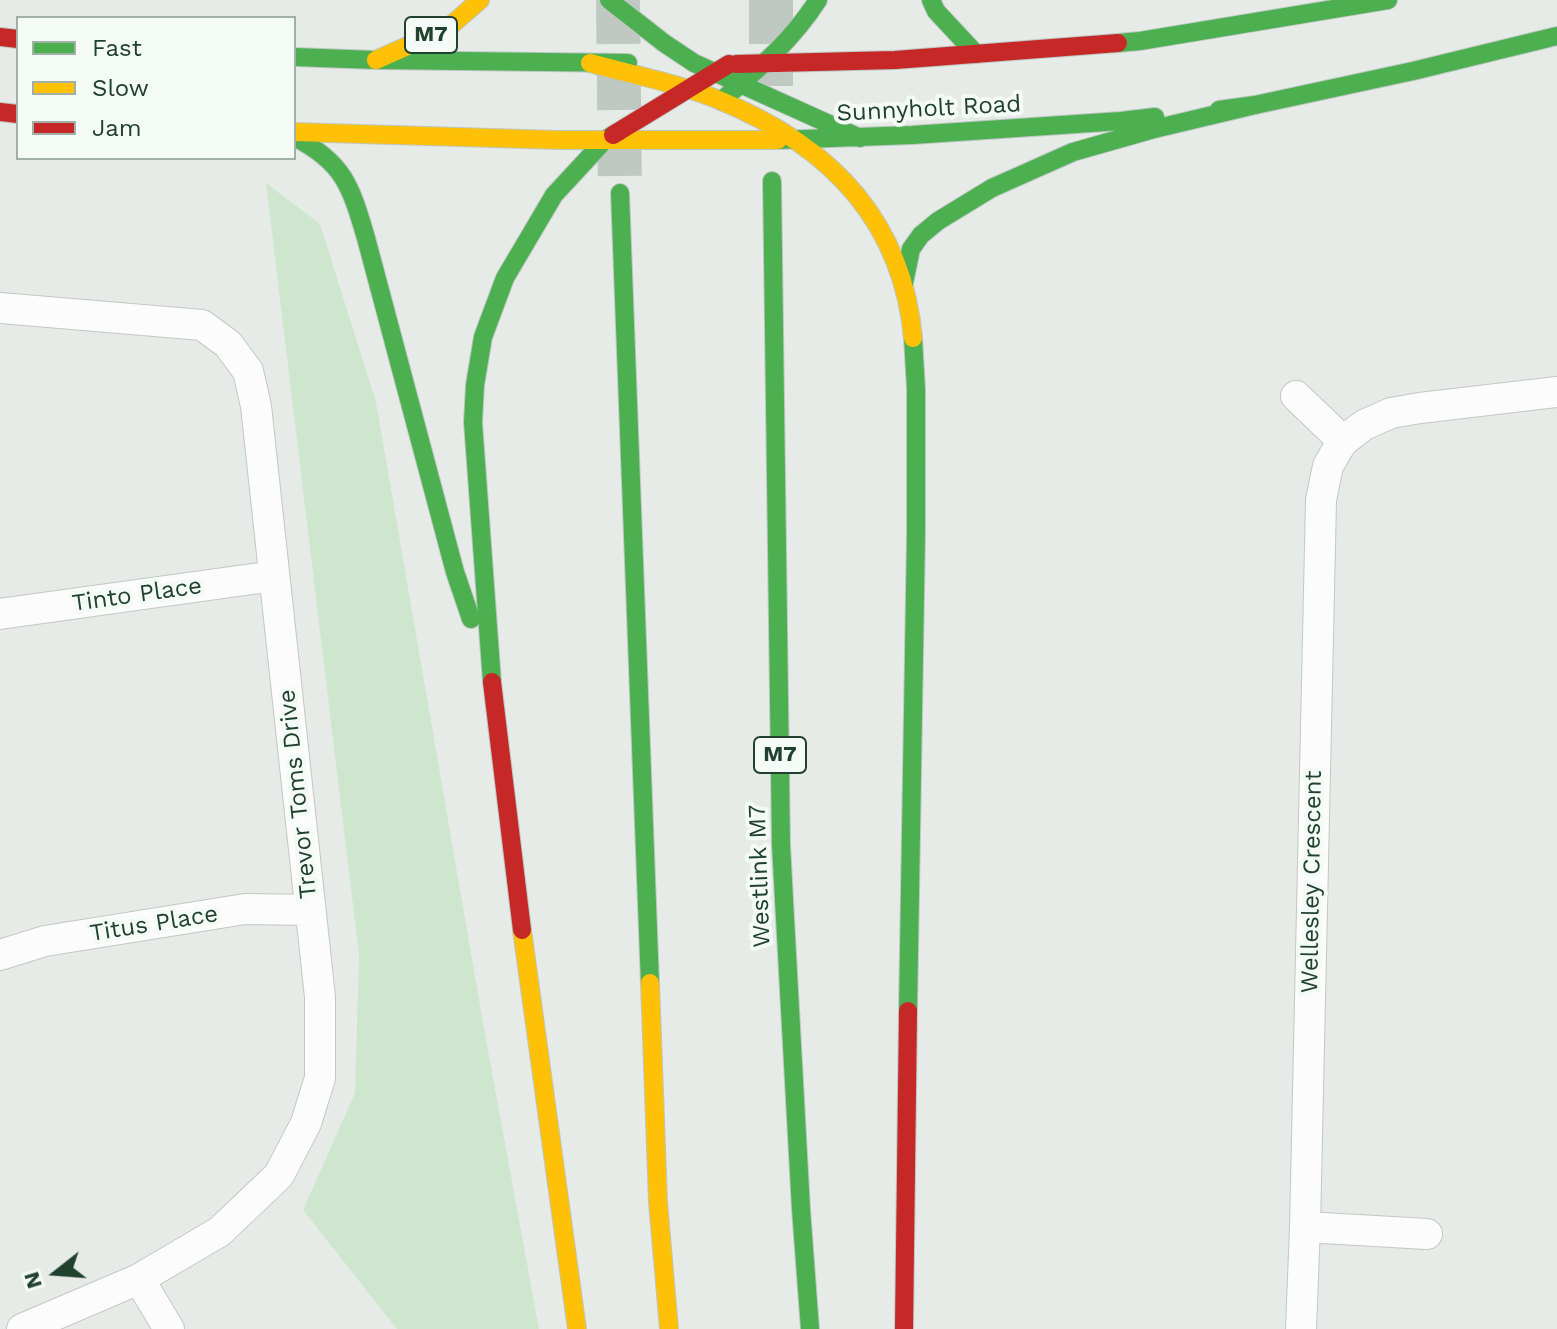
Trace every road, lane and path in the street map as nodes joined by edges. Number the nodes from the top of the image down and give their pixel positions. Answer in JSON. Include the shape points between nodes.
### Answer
{"nodes":[{"id":1,"x":480,"y":0,"type":"edge"},
{"id":2,"x":609,"y":0,"type":"edge"},
{"id":3,"x":818,"y":0,"type":"edge"},
{"id":4,"x":931,"y":0,"type":"edge"},
{"id":5,"x":1388,"y":0,"type":"edge"},
{"id":6,"x":1557,"y":36,"type":"edge"},
{"id":7,"x":976,"y":54,"type":"junction"},
{"id":8,"x":296,"y":57,"type":"edge"},
{"id":9,"x":376,"y":60,"type":"junction"},
{"id":10,"x":590,"y":63,"type":"junction"},
{"id":11,"x":694,"y":63,"type":"junction"},
{"id":12,"x":765,"y":63,"type":"junction"},
{"id":13,"x":722,"y":69,"type":"junction"},
{"id":14,"x":741,"y":83,"type":"junction"},
{"id":15,"x":689,"y":89,"type":"junction"},
{"id":16,"x":720,"y":101,"type":"junction"},
{"id":17,"x":1255,"y":105,"type":"junction"},
{"id":18,"x":296,"y":135,"type":"edge"},
{"id":19,"x":296,"y":136,"type":"edge"},
{"id":20,"x":860,"y":138,"type":"junction"},
{"id":21,"x":652,"y":139,"type":"junction"},
{"id":22,"x":605,"y":140,"type":"junction"},
{"id":23,"x":796,"y":140,"type":"junction"},
{"id":24,"x":772,"y":181,"type":"dead end"},
{"id":25,"x":620,"y":193,"type":"tunnel mouth"},
{"id":26,"x":904,"y":283,"type":"junction"},
{"id":27,"x":0,"y":308,"type":"edge"},
{"id":28,"x":1557,"y":392,"type":"edge"},
{"id":29,"x":1296,"y":396,"type":"dead end"},
{"id":30,"x":1343,"y":441,"type":"junction"},
{"id":31,"x":274,"y":576,"type":"junction"},
{"id":32,"x":0,"y":614,"type":"edge"},
{"id":33,"x":492,"y":682,"type":"junction"},
{"id":34,"x":310,"y":910,"type":"junction"},
{"id":35,"x":0,"y":955,"type":"edge"},
{"id":36,"x":1305,"y":1227,"type":"junction"},
{"id":37,"x":1427,"y":1234,"type":"dead end"},
{"id":38,"x":139,"y":1279,"type":"junction"},
{"id":39,"x":22,"y":1329,"type":"edge"},
{"id":40,"x":169,"y":1329,"type":"edge"},
{"id":41,"x":577,"y":1329,"type":"edge"},
{"id":42,"x":669,"y":1329,"type":"edge"},
{"id":43,"x":810,"y":1329,"type":"edge"},
{"id":44,"x":904,"y":1329,"type":"edge"},
{"id":45,"x":1301,"y":1329,"type":"edge"}],
"edges":[{"from":1,"to":9,"type":"main road","number":"M7","via":[[448,28]]},
{"from":2,"to":11,"type":"main road"},
{"from":3,"to":12,"type":"main road","via":[[789,42]]},
{"from":4,"to":7,"type":"main road"},
{"from":5,"to":7,"type":"main road","name":"Sunnyholt Road","via":[[1140,41]]},
{"from":6,"to":17,"type":"main road","name":"Sunnyholt Road"},
{"from":7,"to":12,"type":"main road","name":"Sunnyholt Road"},
{"from":8,"to":9,"type":"main road"},
{"from":9,"to":10,"type":"main road"},
{"from":10,"to":11,"type":"main road"},
{"from":10,"to":15,"type":"main road"},
{"from":11,"to":13,"type":"main road"},
{"from":12,"to":13,"type":"main road","name":"Sunnyholt Road"},
{"from":12,"to":14,"type":"main road"},
{"from":13,"to":14,"type":"main road"},
{"from":13,"to":15,"type":"main road"},
{"from":14,"to":16,"type":"main road"},
{"from":14,"to":20,"type":"main road"},
{"from":15,"to":16,"type":"main road"},
{"from":15,"to":22,"type":"main road"},
{"from":16,"to":21,"type":"main road"},
{"from":16,"to":23,"type":"main road"},
{"from":17,"to":20,"type":"main road","name":"Sunnyholt Road","via":[[1121,121]]},
{"from":17,"to":26,"type":"main road","via":[[1073,152],[992,188],[921,235],[911,249]]},
{"from":18,"to":22,"type":"main road","name":"Sunnyholt Road"},
{"from":19,"to":33,"type":"main road","via":[[337,167],[351,192],[455,572]]},
{"from":20,"to":23,"type":"main road","name":"Sunnyholt Road"},
{"from":21,"to":22,"type":"main road","name":"Sunnyholt Road"},
{"from":21,"to":23,"type":"main road","name":"Sunnyholt Road"},
{"from":22,"to":33,"type":"main road","via":[[554,195],[505,278],[483,337],[473,422]]},
{"from":23,"to":26,"type":"main road","via":[[840,176],[871,216]]},
{"from":24,"to":43,"type":"main road","name":"Westlink M7","number":"M7","via":[[781,845]]},
{"from":25,"to":42,"type":"main road","via":[[658,1202]]},
{"from":26,"to":44,"type":"main road","via":[[916,408]]},
{"from":27,"to":31,"type":"street","name":"Trevor Toms Drive","via":[[202,325],[228,344],[248,371],[256,406]]},
{"from":28,"to":30,"type":"street","via":[[1391,413]]},
{"from":29,"to":30,"type":"street"},
{"from":30,"to":36,"type":"street","name":"Wellesley Crescent","via":[[1328,466],[1321,500]]},
{"from":31,"to":32,"type":"street","name":"Tinto Place"},
{"from":31,"to":34,"type":"street","name":"Trevor Toms Drive"},
{"from":33,"to":41,"type":"main road"},
{"from":34,"to":35,"type":"street","name":"Titus Place","via":[[245,909],[45,941]]},
{"from":34,"to":38,"type":"street","name":"Trevor Toms Drive","via":[[320,997],[320,1078],[306,1123],[279,1175],[219,1232]]},
{"from":36,"to":37,"type":"street"},
{"from":36,"to":45,"type":"street","name":"Wellesley Crescent"},
{"from":38,"to":39,"type":"street","name":"Trevor Toms Drive"},
{"from":38,"to":40,"type":"street"}]}
